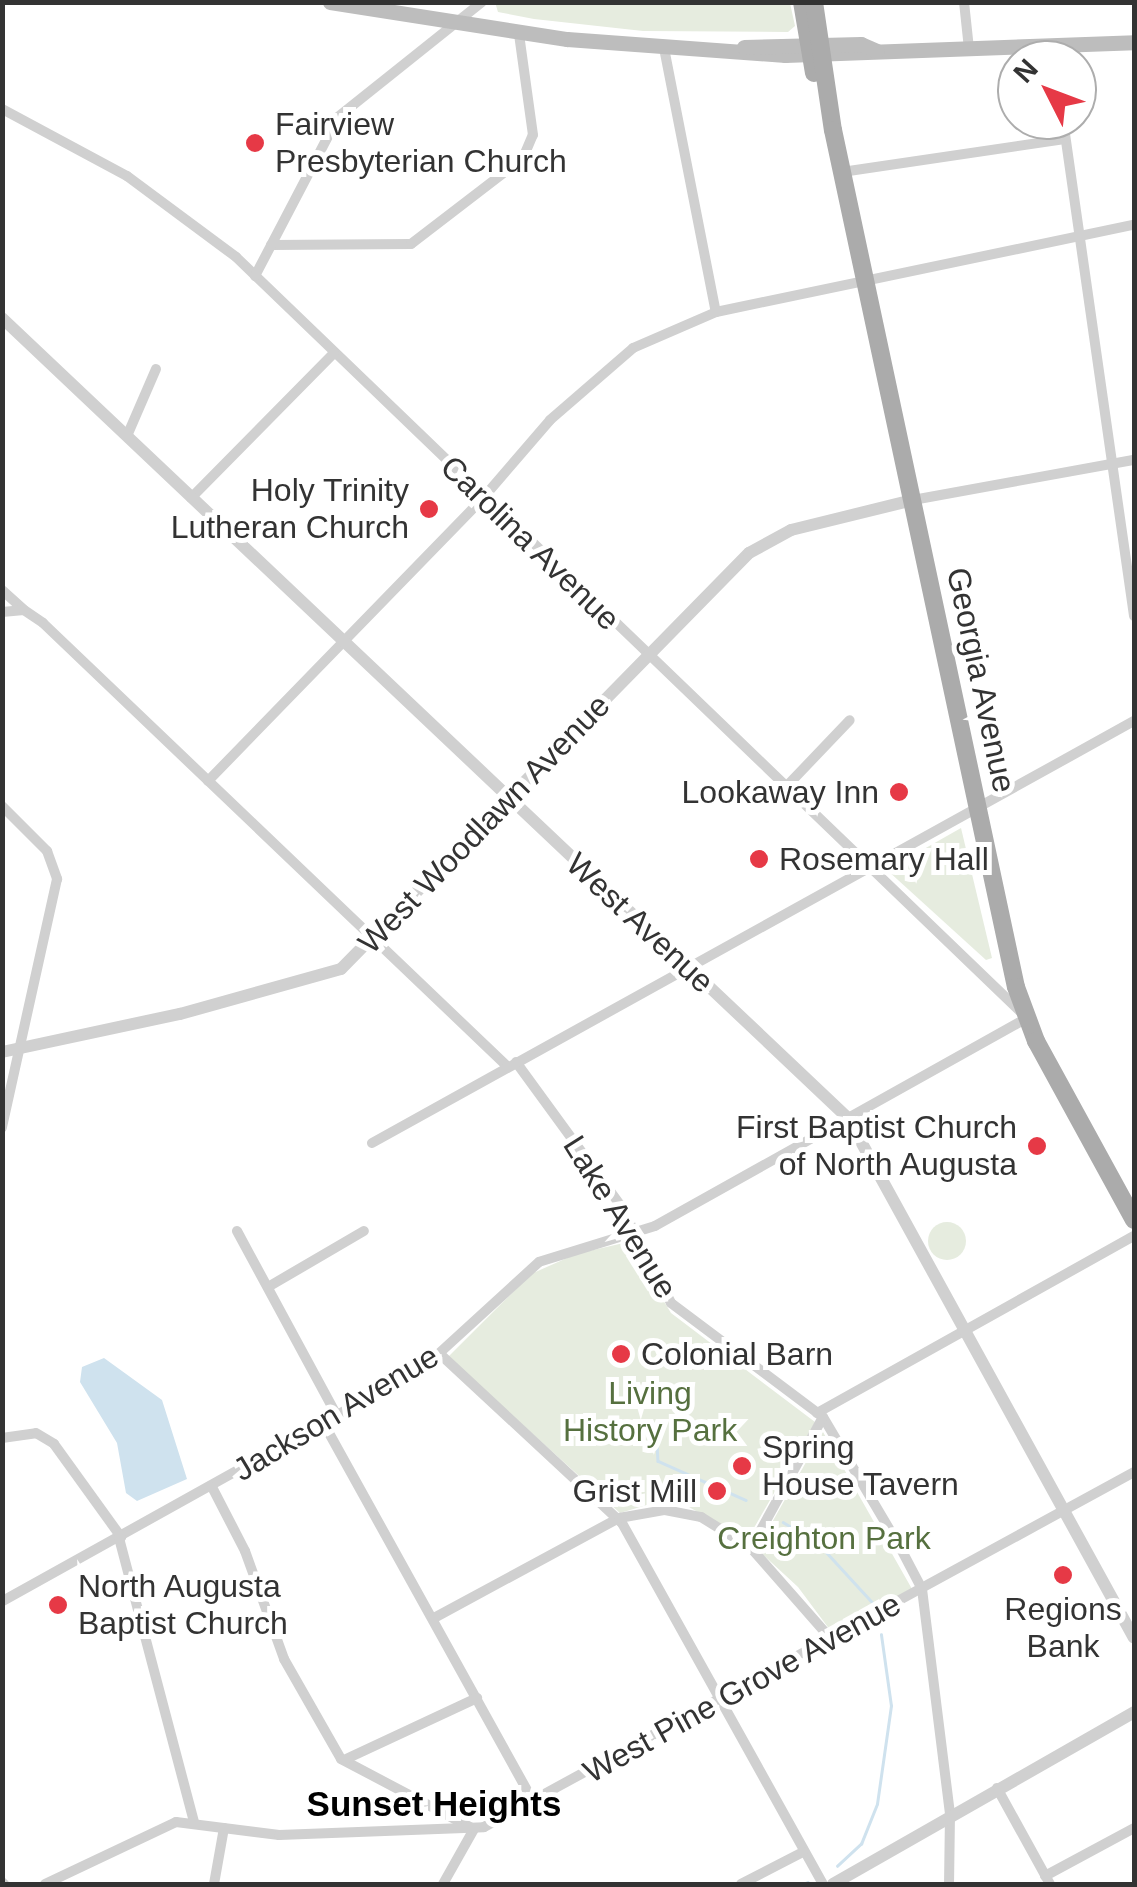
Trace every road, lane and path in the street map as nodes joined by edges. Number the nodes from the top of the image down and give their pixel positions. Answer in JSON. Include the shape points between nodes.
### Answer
{"nodes":[{"id":1,"x":330,"y":2,"type":"edge"},
{"id":2,"x":482,"y":2,"type":"edge"},
{"id":3,"x":802,"y":2,"type":"edge"},
{"id":4,"x":814,"y":2,"type":"edge"},
{"id":5,"x":964,"y":2,"type":"edge"},
{"id":6,"x":370,"y":6,"type":"edge"},
{"id":7,"x":457,"y":26,"type":"junction"},
{"id":8,"x":519,"y":34,"type":"junction"},
{"id":9,"x":1134,"y":42,"type":"edge"},
{"id":10,"x":1097,"y":47,"type":"edge"},
{"id":11,"x":664,"y":48,"type":"junction"},
{"id":12,"x":816,"y":49,"type":"junction"},
{"id":13,"x":969,"y":49,"type":"junction"},
{"id":14,"x":997,"y":50,"type":"edge"},
{"id":15,"x":2,"y":109,"type":"edge"},
{"id":16,"x":1059,"y":140,"type":"edge"},
{"id":17,"x":1066,"y":140,"type":"edge"},
{"id":18,"x":842,"y":172,"type":"junction"},
{"id":19,"x":1134,"y":226,"type":"edge"},
{"id":20,"x":1079,"y":235,"type":"junction"},
{"id":21,"x":271,"y":245,"type":"junction"},
{"id":22,"x":255,"y":276,"type":"junction"},
{"id":23,"x":867,"y":280,"type":"junction"},
{"id":24,"x":716,"y":312,"type":"junction"},
{"id":25,"x":3,"y":318,"type":"edge"},
{"id":26,"x":334,"y":353,"type":"junction"},
{"id":27,"x":156,"y":369,"type":"dead end"},
{"id":28,"x":127,"y":436,"type":"junction"},
{"id":29,"x":1134,"y":460,"type":"edge"},
{"id":30,"x":1112,"y":461,"type":"junction"},
{"id":31,"x":192,"y":498,"type":"junction"},
{"id":32,"x":483,"y":498,"type":"junction"},
{"id":33,"x":912,"y":500,"type":"junction"},
{"id":34,"x":4,"y":595,"type":"edge"},
{"id":35,"x":24,"y":610,"type":"junction"},
{"id":36,"x":2,"y":612,"type":"edge"},
{"id":37,"x":1134,"y":616,"type":"edge"},
{"id":38,"x":344,"y":642,"type":"junction"},
{"id":39,"x":646,"y":657,"type":"junction"},
{"id":40,"x":850,"y":720,"type":"dead end"},
{"id":41,"x":1134,"y":722,"type":"edge"},
{"id":42,"x":208,"y":780,"type":"junction"},
{"id":43,"x":784,"y":790,"type":"junction"},
{"id":44,"x":507,"y":799,"type":"junction"},
{"id":45,"x":977,"y":805,"type":"junction"},
{"id":46,"x":2,"y":806,"type":"edge"},
{"id":47,"x":866,"y":867,"type":"junction"},
{"id":48,"x":372,"y":939,"type":"junction"},
{"id":49,"x":687,"y":967,"type":"junction"},
{"id":50,"x":1026,"y":1018,"type":"junction"},
{"id":51,"x":20,"y":1048,"type":"junction"},
{"id":52,"x":2,"y":1052,"type":"edge"},
{"id":53,"x":512,"y":1065,"type":"junction"},
{"id":54,"x":848,"y":1118,"type":"junction"},
{"id":55,"x":2,"y":1128,"type":"edge"},
{"id":56,"x":372,"y":1143,"type":"dead end"},
{"id":57,"x":1134,"y":1220,"type":"edge"},
{"id":58,"x":364,"y":1230,"type":"dead end"},
{"id":59,"x":237,"y":1231,"type":"dead end"},
{"id":60,"x":634,"y":1234,"type":"junction"},
{"id":61,"x":1134,"y":1236,"type":"edge"},
{"id":62,"x":268,"y":1287,"type":"junction"},
{"id":63,"x":963,"y":1328,"type":"junction"},
{"id":64,"x":440,"y":1355,"type":"junction"},
{"id":65,"x":820,"y":1415,"type":"junction"},
{"id":66,"x":338,"y":1416,"type":"junction"},
{"id":67,"x":324,"y":1424,"type":"junction"},
{"id":68,"x":2,"y":1438,"type":"edge"},
{"id":69,"x":1134,"y":1472,"type":"edge"},
{"id":70,"x":212,"y":1487,"type":"junction"},
{"id":71,"x":1064,"y":1511,"type":"junction"},
{"id":72,"x":618,"y":1518,"type":"junction"},
{"id":73,"x":120,"y":1538,"type":"junction"},
{"id":74,"x":751,"y":1548,"type":"junction"},
{"id":75,"x":922,"y":1589,"type":"junction"},
{"id":76,"x":2,"y":1601,"type":"edge"},
{"id":77,"x":434,"y":1618,"type":"junction"},
{"id":78,"x":1134,"y":1638,"type":"edge"},
{"id":79,"x":832,"y":1639,"type":"junction"},
{"id":80,"x":477,"y":1698,"type":"junction"},
{"id":81,"x":720,"y":1700,"type":"junction"},
{"id":82,"x":1134,"y":1712,"type":"edge"},
{"id":83,"x":344,"y":1760,"type":"junction"},
{"id":84,"x":997,"y":1788,"type":"junction"},
{"id":85,"x":534,"y":1803,"type":"junction"},
{"id":86,"x":950,"y":1814,"type":"junction"},
{"id":87,"x":194,"y":1822,"type":"junction"},
{"id":88,"x":224,"y":1828,"type":"junction"},
{"id":89,"x":1134,"y":1828,"type":"edge"},
{"id":90,"x":474,"y":1829,"type":"junction"},
{"id":91,"x":803,"y":1852,"type":"junction"},
{"id":92,"x":1048,"y":1880,"type":"edge"},
{"id":93,"x":46,"y":1884,"type":"edge"},
{"id":94,"x":214,"y":1884,"type":"edge"},
{"id":95,"x":443,"y":1884,"type":"edge"},
{"id":96,"x":741,"y":1884,"type":"edge"},
{"id":97,"x":822,"y":1884,"type":"edge"},
{"id":98,"x":833,"y":1884,"type":"edge"},
{"id":99,"x":949,"y":1884,"type":"edge"}],
"edges":[{"from":1,"to":6,"type":"main road"},
{"from":2,"to":7,"type":"street"},
{"from":3,"to":12,"type":"main road","name":"Georgia Avenue"},
{"from":4,"to":12,"type":"main road","name":"Georgia Avenue"},
{"from":5,"to":13,"type":"street"},
{"from":6,"to":7,"type":"main road"},
{"from":7,"to":8,"type":"main road"},
{"from":7,"to":21,"type":"street","via":[[338,117]]},
{"from":8,"to":11,"type":"main road"},
{"from":8,"to":21,"type":"street","via":[[532,135],[523,158],[411,244]]},
{"from":9,"to":10,"type":"main road"},
{"from":11,"to":12,"type":"main road"},
{"from":11,"to":24,"type":"street"},
{"from":12,"to":13,"type":"main road"},
{"from":12,"to":18,"type":"main road","name":"Georgia Avenue"},
{"from":13,"to":14,"type":"main road"},
{"from":15,"to":22,"type":"street","name":"Carolina Avenue","via":[[127,176]]},
{"from":16,"to":18,"type":"street"},
{"from":17,"to":20,"type":"street"},
{"from":18,"to":23,"type":"main road","name":"Georgia Avenue"},
{"from":19,"to":20,"type":"street"},
{"from":20,"to":23,"type":"street"},
{"from":20,"to":30,"type":"street"},
{"from":21,"to":22,"type":"street"},
{"from":22,"to":26,"type":"street","name":"Carolina Avenue"},
{"from":23,"to":24,"type":"street"},
{"from":23,"to":33,"type":"main road","name":"Georgia Avenue"},
{"from":24,"to":32,"type":"street","via":[[616,360],[550,420]]},
{"from":25,"to":28,"type":"street","name":"West Avenue"},
{"from":26,"to":31,"type":"street"},
{"from":26,"to":32,"type":"street","name":"Carolina Avenue"},
{"from":27,"to":28,"type":"street"},
{"from":28,"to":31,"type":"street","name":"West Avenue"},
{"from":29,"to":30,"type":"street"},
{"from":30,"to":33,"type":"street"},
{"from":30,"to":37,"type":"street"},
{"from":31,"to":38,"type":"street","name":"West Avenue"},
{"from":32,"to":38,"type":"street"},
{"from":32,"to":39,"type":"street","name":"Carolina Avenue"},
{"from":33,"to":39,"type":"street","name":"West Woodlawn Avenue","via":[[768,540]]},
{"from":33,"to":45,"type":"main road","name":"Georgia Avenue"},
{"from":34,"to":35,"type":"street","name":"Lake Avenue"},
{"from":35,"to":36,"type":"street"},
{"from":35,"to":42,"type":"street","name":"Lake Avenue"},
{"from":38,"to":42,"type":"street"},
{"from":38,"to":44,"type":"street","name":"West Avenue"},
{"from":39,"to":43,"type":"street","name":"Carolina Avenue"},
{"from":39,"to":44,"type":"street","name":"West Woodlawn Avenue"},
{"from":40,"to":43,"type":"street"},
{"from":41,"to":45,"type":"street"},
{"from":42,"to":48,"type":"street","name":"Lake Avenue"},
{"from":43,"to":47,"type":"street","name":"Carolina Avenue"},
{"from":44,"to":48,"type":"street","name":"West Woodlawn Avenue"},
{"from":44,"to":49,"type":"street","name":"West Avenue"},
{"from":45,"to":47,"type":"street"},
{"from":45,"to":50,"type":"main road","name":"Georgia Avenue"},
{"from":46,"to":51,"type":"street","via":[[47,850],[58,879]]},
{"from":47,"to":49,"type":"street"},
{"from":47,"to":50,"type":"street","name":"Carolina Avenue"},
{"from":48,"to":51,"type":"street","name":"West Woodlawn Avenue","via":[[341,969],[312,982]]},
{"from":48,"to":53,"type":"street","name":"Lake Avenue"},
{"from":49,"to":53,"type":"street"},
{"from":49,"to":54,"type":"street","name":"West Avenue"},
{"from":50,"to":54,"type":"street","name":"Jackson Avenue"},
{"from":50,"to":57,"type":"main road","name":"Georgia Avenue"},
{"from":51,"to":52,"type":"street","name":"West Woodlawn Avenue"},
{"from":51,"to":55,"type":"street"},
{"from":53,"to":56,"type":"street"},
{"from":53,"to":60,"type":"street","name":"Lake Avenue","via":[[621,1206]]},
{"from":54,"to":60,"type":"street","name":"Jackson Avenue"},
{"from":54,"to":63,"type":"street","name":"West Avenue"},
{"from":58,"to":62,"type":"street"},
{"from":59,"to":62,"type":"street"},
{"from":60,"to":64,"type":"street","name":"Jackson Avenue","via":[[564,1250],[527,1269]]},
{"from":60,"to":65,"type":"street","name":"Lake Avenue","via":[[679,1311]]},
{"from":61,"to":63,"type":"street"},
{"from":62,"to":66,"type":"street"},
{"from":63,"to":65,"type":"street"},
{"from":63,"to":71,"type":"street","name":"West Avenue"},
{"from":64,"to":66,"type":"street","name":"Jackson Avenue"},
{"from":64,"to":72,"type":"street"},
{"from":65,"to":74,"type":"street"},
{"from":65,"to":75,"type":"street","name":"Lake Avenue"},
{"from":66,"to":67,"type":"street","name":"Jackson Avenue"},
{"from":67,"to":70,"type":"street","name":"Jackson Avenue"},
{"from":67,"to":77,"type":"street"},
{"from":68,"to":73,"type":"street","via":[[36,1434],[54,1444]]},
{"from":69,"to":71,"type":"street","name":"West Pine Grove Avenue"},
{"from":70,"to":73,"type":"street","name":"Jackson Avenue"},
{"from":70,"to":83,"type":"street","via":[[245,1551],[284,1659]]},
{"from":71,"to":75,"type":"street","name":"West Pine Grove Avenue"},
{"from":71,"to":78,"type":"street","name":"West Avenue"},
{"from":72,"to":74,"type":"street","via":[[653,1510],[688,1513]]},
{"from":72,"to":77,"type":"street"},
{"from":72,"to":81,"type":"street"},
{"from":73,"to":76,"type":"street","name":"Jackson Avenue"},
{"from":73,"to":87,"type":"street"},
{"from":74,"to":79,"type":"street"},
{"from":75,"to":79,"type":"street","name":"West Pine Grove Avenue"},
{"from":75,"to":86,"type":"street","name":"Lake Avenue"},
{"from":77,"to":80,"type":"street"},
{"from":79,"to":81,"type":"street","name":"West Pine Grove Avenue"},
{"from":80,"to":83,"type":"street"},
{"from":80,"to":85,"type":"street"},
{"from":81,"to":85,"type":"street","name":"West Pine Grove Avenue"},
{"from":81,"to":91,"type":"street"},
{"from":82,"to":84,"type":"street"},
{"from":83,"to":90,"type":"street"},
{"from":84,"to":86,"type":"street"},
{"from":84,"to":92,"type":"street"},
{"from":85,"to":90,"type":"street","name":"West Pine Grove Avenue"},
{"from":86,"to":98,"type":"street"},
{"from":86,"to":99,"type":"street","name":"Lake Avenue"},
{"from":87,"to":88,"type":"street","name":"West Pine Grove Avenue"},
{"from":87,"to":93,"type":"street","name":"West Pine Grove Avenue","via":[[156,1827]]},
{"from":88,"to":90,"type":"street","name":"West Pine Grove Avenue","via":[[334,1836]]},
{"from":88,"to":94,"type":"street"},
{"from":89,"to":92,"type":"street"},
{"from":90,"to":95,"type":"street"},
{"from":91,"to":96,"type":"street"},
{"from":91,"to":97,"type":"street"}]}
